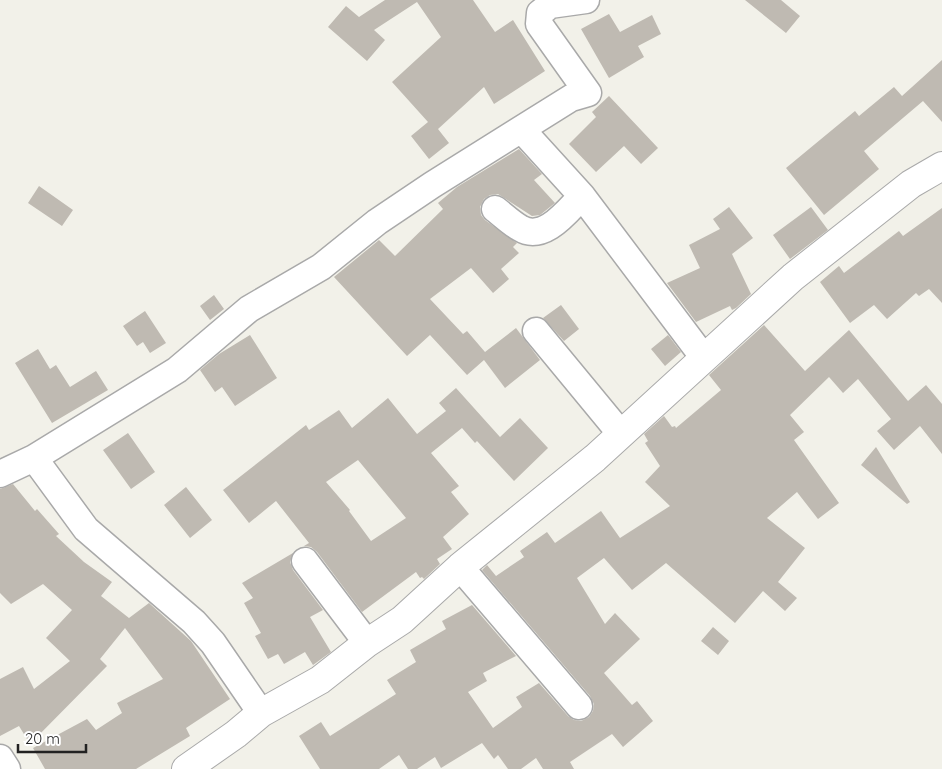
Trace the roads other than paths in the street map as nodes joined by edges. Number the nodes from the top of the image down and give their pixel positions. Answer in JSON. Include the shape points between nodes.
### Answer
{"nodes":[{"id":1,"x":570,"y":0,"type":"edge"},
{"id":2,"x":522,"y":130,"type":"junction"},
{"id":3,"x":942,"y":166,"type":"edge"},
{"id":4,"x":582,"y":196,"type":"junction"},
{"id":5,"x":494,"y":209,"type":"dead end"},
{"id":6,"x":536,"y":331,"type":"dead end"},
{"id":7,"x":704,"y":358,"type":"junction"},
{"id":8,"x":621,"y":434,"type":"junction"},
{"id":9,"x":34,"y":458,"type":"junction"},
{"id":10,"x":0,"y":474,"type":"edge"},
{"id":11,"x":305,"y":561,"type":"dead end"},
{"id":12,"x":460,"y":567,"type":"junction"},
{"id":13,"x":367,"y":642,"type":"junction"},
{"id":14,"x":579,"y":706,"type":"dead end"},
{"id":15,"x":261,"y":713,"type":"junction"},
{"id":16,"x":0,"y":758,"type":"edge"},
{"id":17,"x":7,"y":769,"type":"edge"},
{"id":18,"x":186,"y":769,"type":"edge"}],
"edges":[{"from":1,"to":2,"type":"street","via":[[550,5],[540,13],[540,24],[588,94],[571,98]]},
{"from":2,"to":4,"type":"street"},
{"from":2,"to":9,"type":"street","via":[[494,144],[377,222],[321,267],[249,309],[177,370]]},
{"from":3,"to":7,"type":"street","via":[[911,184],[793,277]]},
{"from":4,"to":5,"type":"street","via":[[556,223],[541,231],[521,230]]},
{"from":4,"to":7,"type":"street"},
{"from":6,"to":8,"type":"street"},
{"from":7,"to":8,"type":"street"},
{"from":8,"to":12,"type":"street"},
{"from":9,"to":10,"type":"street"},
{"from":9,"to":15,"type":"street","via":[[86,530],[194,622],[213,643]]},
{"from":11,"to":13,"type":"street"},
{"from":12,"to":13,"type":"street","via":[[402,620]]},
{"from":12,"to":14,"type":"street"},
{"from":13,"to":15,"type":"street","via":[[320,680]]},
{"from":15,"to":18,"type":"street"},
{"from":16,"to":17,"type":"street"}]}
